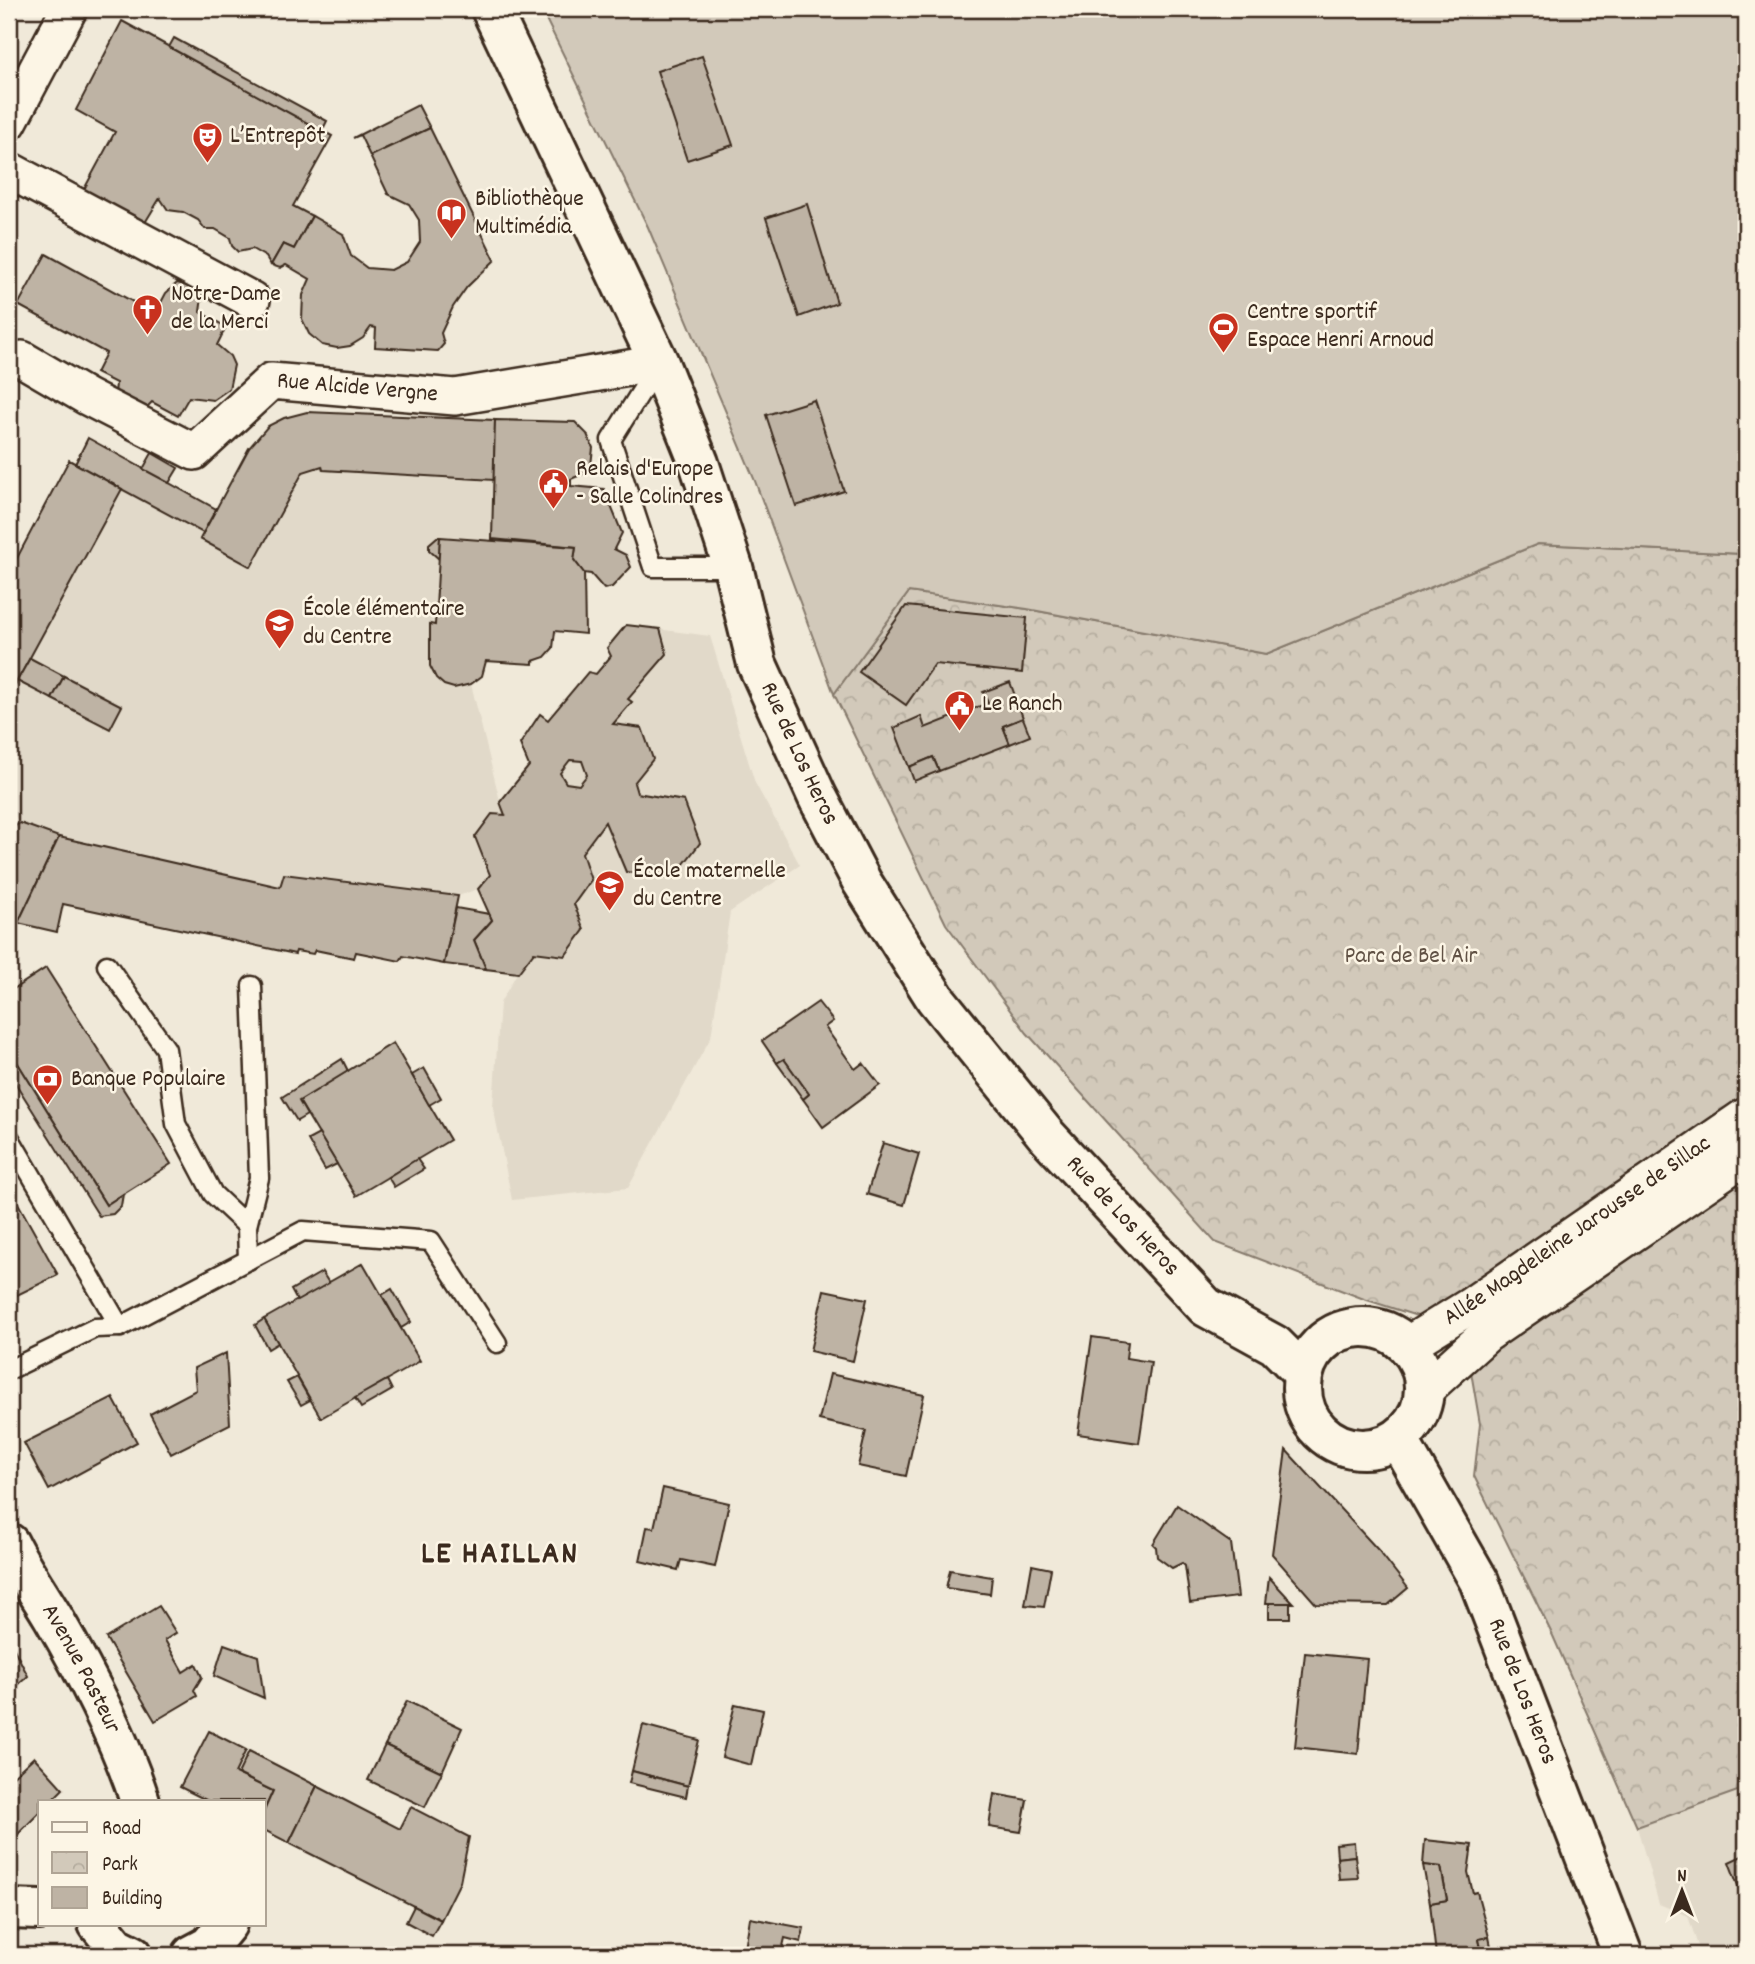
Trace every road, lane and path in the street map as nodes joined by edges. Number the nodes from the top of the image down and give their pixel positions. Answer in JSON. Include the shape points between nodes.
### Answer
{"nodes":[{"id":1,"x":69,"y":9,"type":"edge"},
{"id":2,"x":491,"y":9,"type":"edge"},
{"id":3,"x":9,"y":122,"type":"edge"},
{"id":4,"x":9,"y":170,"type":"edge"},
{"id":5,"x":252,"y":300,"type":"dead end"},
{"id":6,"x":659,"y":363,"type":"junction"},
{"id":7,"x":13,"y":365,"type":"edge"},
{"id":8,"x":733,"y":567,"type":"junction"},
{"id":9,"x":107,"y":965,"type":"dead end"},
{"id":10,"x":252,"y":986,"type":"dead end"},
{"id":11,"x":1746,"y":1116,"type":"edge"},
{"id":12,"x":9,"y":1137,"type":"edge"},
{"id":13,"x":1746,"y":1156,"type":"edge"},
{"id":14,"x":247,"y":1226,"type":"junction"},
{"id":15,"x":248,"y":1260,"type":"junction"},
{"id":16,"x":120,"y":1327,"type":"junction"},
{"id":17,"x":497,"y":1343,"type":"dead end"},
{"id":18,"x":1407,"y":1345,"type":"junction"},
{"id":19,"x":9,"y":1370,"type":"edge"},
{"id":20,"x":1304,"y":1373,"type":"junction"},
{"id":21,"x":1424,"y":1390,"type":"junction"},
{"id":22,"x":1398,"y":1439,"type":"junction"},
{"id":23,"x":9,"y":1543,"type":"edge"},
{"id":24,"x":140,"y":1800,"type":"edge"},
{"id":25,"x":9,"y":1909,"type":"edge"},
{"id":26,"x":38,"y":1910,"type":"edge"},
{"id":27,"x":100,"y":1926,"type":"edge"},
{"id":28,"x":133,"y":1955,"type":"edge"},
{"id":29,"x":1623,"y":1955,"type":"edge"}],
"edges":[{"from":1,"to":3,"type":"street"},
{"from":2,"to":6,"type":"street","name":"Rue de Los Heros"},
{"from":4,"to":5,"type":"street"},
{"from":6,"to":7,"type":"street","name":"Rue Alcide Vergne","via":[[455,397],[271,381],[194,452]]},
{"from":6,"to":8,"type":"street","name":"Rue de Los Heros","via":[[699,463]]},
{"from":6,"to":8,"type":"lane","via":[[611,440],[653,567]]},
{"from":8,"to":20,"type":"street","name":"Rue de Los Heros","via":[[757,664],[817,796],[862,882],[935,998],[1046,1135],[1206,1307],[1275,1345]]},
{"from":9,"to":14,"type":"lane","via":[[166,1049],[176,1124],[213,1194]]},
{"from":10,"to":14,"type":"lane","via":[[259,1178]]},
{"from":11,"to":18,"type":"street","name":"Allée Magdeleine Jarousse de Sillac"},
{"from":12,"to":16,"type":"lane"},
{"from":13,"to":21,"type":"street","name":"Allée Magdeleine Jarousse de Sillac","via":[[1487,1334]]},
{"from":14,"to":15,"type":"lane"},
{"from":15,"to":16,"type":"lane"},
{"from":15,"to":17,"type":"lane","via":[[303,1231],[431,1241]]},
{"from":16,"to":19,"type":"lane","via":[[95,1328]]},
{"from":18,"to":20,"type":"street","via":[[1392,1334],[1356,1327],[1323,1341]]},
{"from":18,"to":21,"type":"street","via":[[1423,1373]]},
{"from":20,"to":22,"type":"street","via":[[1302,1394],[1307,1414],[1337,1444],[1378,1448]]},
{"from":21,"to":22,"type":"street","via":[[1412,1426]]},
{"from":22,"to":29,"type":"street","name":"Rue de Los Heros","via":[[1479,1581]]},
{"from":23,"to":24,"type":"street","name":"Avenue Pasteur","via":[[94,1696]]},
{"from":25,"to":26,"type":"street"},
{"from":27,"to":28,"type":"street","via":[[117,1947]]}]}
